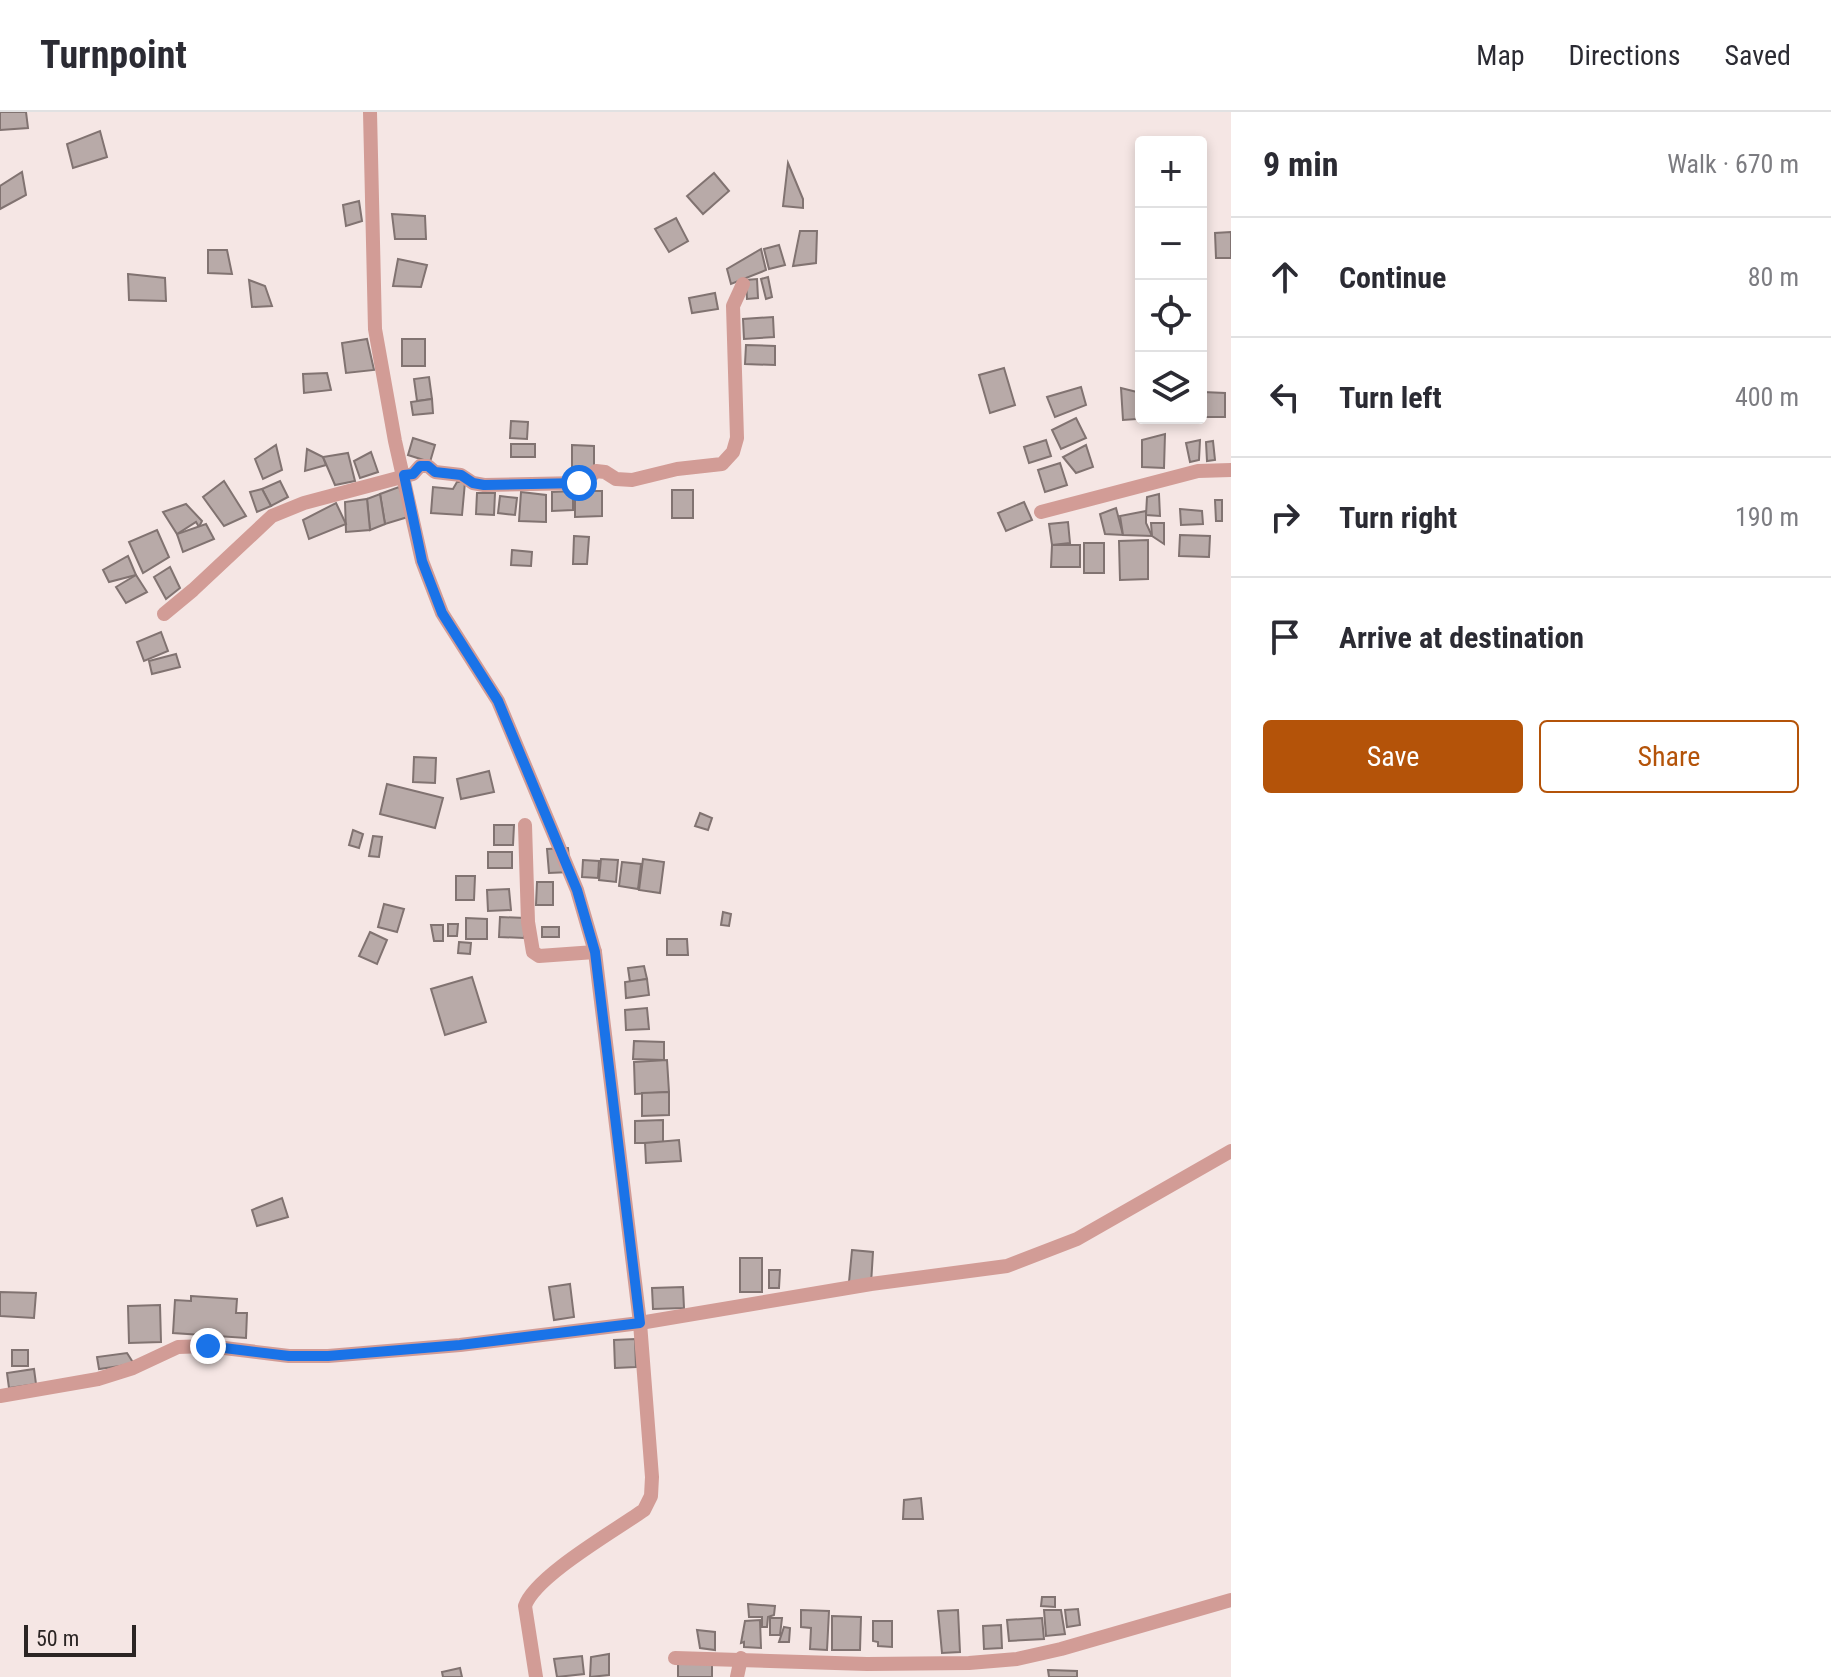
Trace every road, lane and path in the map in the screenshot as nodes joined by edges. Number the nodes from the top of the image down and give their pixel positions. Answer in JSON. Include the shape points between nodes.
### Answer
{"nodes":[{"id":1,"x":370,"y":112,"type":"edge"},
{"id":2,"x":743,"y":284,"type":"dead end"},
{"id":3,"x":1231,"y":470,"type":"edge"},
{"id":4,"x":404,"y":475,"type":"junction"},
{"id":5,"x":1041,"y":512,"type":"dead end"},
{"id":6,"x":164,"y":614,"type":"dead end"},
{"id":7,"x":525,"y":825,"type":"dead end"},
{"id":8,"x":595,"y":952,"type":"junction"},
{"id":9,"x":1231,"y":1151,"type":"edge"},
{"id":10,"x":640,"y":1323,"type":"junction"},
{"id":11,"x":0,"y":1396,"type":"edge"},
{"id":12,"x":1231,"y":1600,"type":"edge"},
{"id":13,"x":675,"y":1658,"type":"dead end"},
{"id":14,"x":741,"y":1658,"type":"junction"},
{"id":15,"x":867,"y":1670,"type":"edge"},
{"id":16,"x":536,"y":1677,"type":"edge"},
{"id":17,"x":737,"y":1677,"type":"edge"}],
"edges":[{"from":1,"to":4,"type":"street","via":[[375,329]]},
{"from":2,"to":4,"type":"street","via":[[733,306],[737,438],[722,464],[632,480],[596,471],[579,483],[545,485],[476,484],[424,466]]},
{"from":3,"to":5,"type":"street","via":[[1198,471]]},
{"from":4,"to":6,"type":"street","via":[[272,516]]},
{"from":4,"to":8,"type":"street","via":[[422,561],[442,613],[498,701],[577,890]]},
{"from":7,"to":8,"type":"street","via":[[533,952]]},
{"from":8,"to":10,"type":"street"},
{"from":9,"to":10,"type":"street","via":[[1077,1239],[1007,1266]]},
{"from":10,"to":11,"type":"street","via":[[328,1356],[178,1347],[98,1379]]},
{"from":10,"to":16,"type":"street","via":[[651,1496],[644,1510],[529,1596],[525,1606]]},
{"from":12,"to":15,"type":"street","via":[[1017,1659]]},
{"from":13,"to":14,"type":"street"},
{"from":14,"to":15,"type":"street"},
{"from":14,"to":17,"type":"street"}]}
